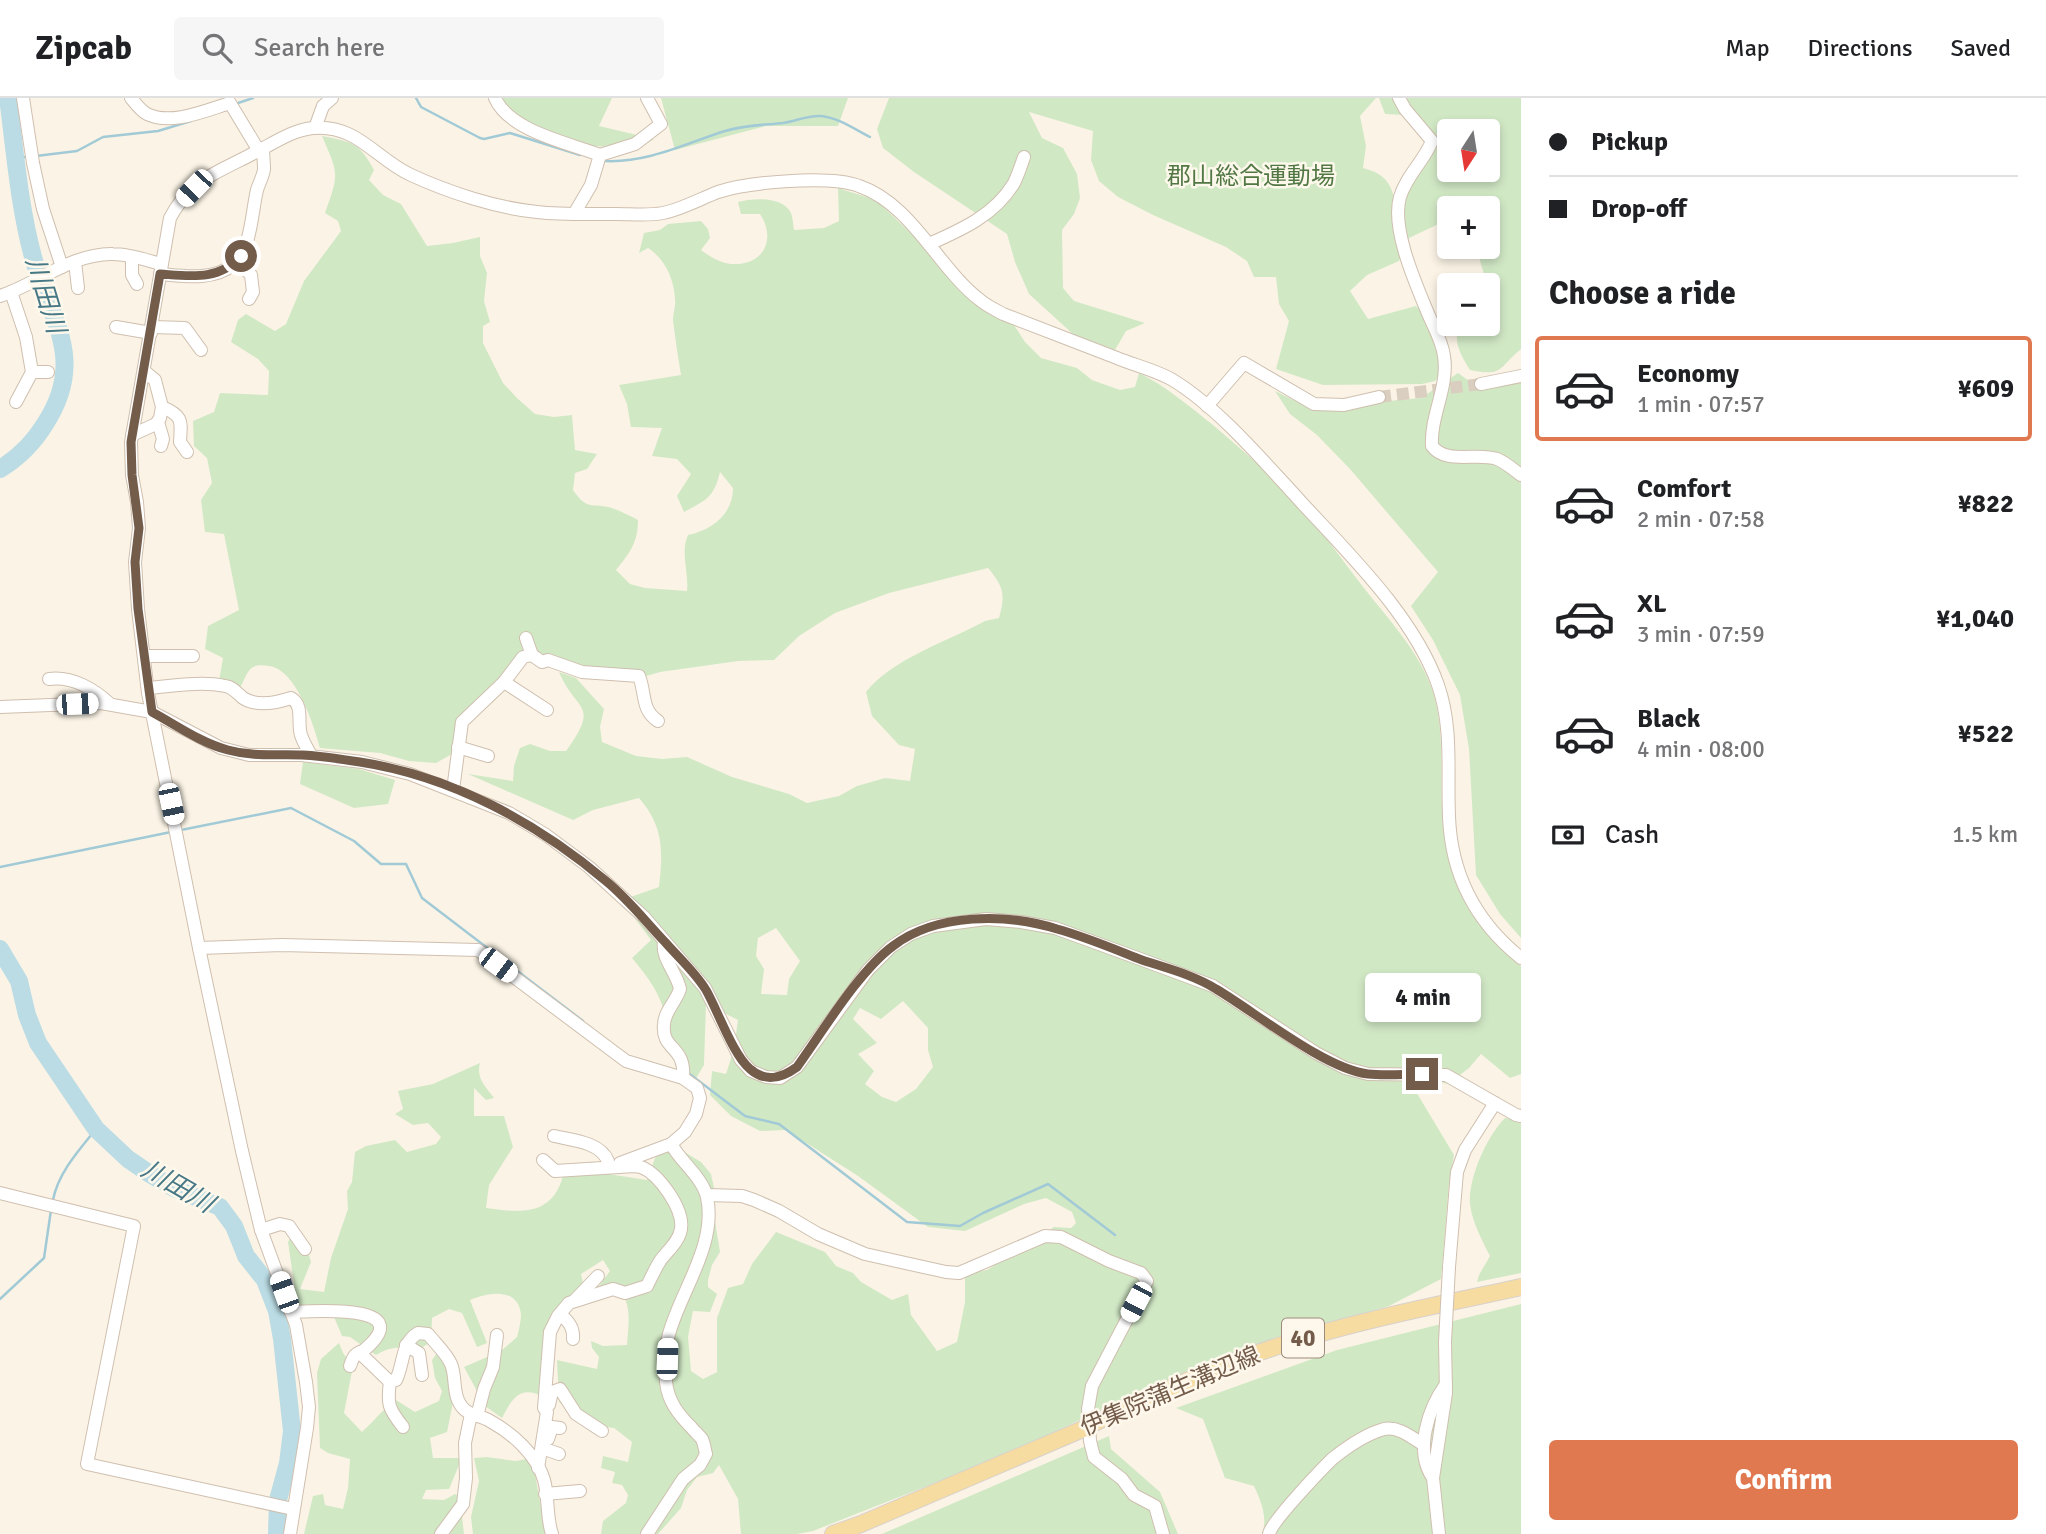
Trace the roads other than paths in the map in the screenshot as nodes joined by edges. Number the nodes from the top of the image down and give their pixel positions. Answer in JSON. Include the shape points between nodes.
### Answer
{"nodes":[{"id":1,"x":23,"y":98,"type":"edge"},
{"id":2,"x":131,"y":98,"type":"edge"},
{"id":3,"x":332,"y":98,"type":"edge"},
{"id":4,"x":495,"y":98,"type":"edge"},
{"id":5,"x":647,"y":98,"type":"edge"},
{"id":6,"x":1399,"y":98,"type":"edge"},
{"id":7,"x":223,"y":101,"type":"edge"},
{"id":8,"x":315,"y":128,"type":"junction"},
{"id":9,"x":261,"y":149,"type":"junction"},
{"id":10,"x":600,"y":155,"type":"junction"},
{"id":11,"x":1024,"y":157,"type":"dead end"},
{"id":12,"x":574,"y":214,"type":"junction"},
{"id":13,"x":929,"y":244,"type":"junction"},
{"id":14,"x":132,"y":257,"type":"junction"},
{"id":15,"x":237,"y":261,"type":"junction"},
{"id":16,"x":65,"y":266,"type":"junction"},
{"id":17,"x":160,"y":269,"type":"junction"},
{"id":18,"x":137,"y":284,"type":"dead end"},
{"id":19,"x":78,"y":288,"type":"dead end"},
{"id":20,"x":6,"y":294,"type":"edge"},
{"id":21,"x":249,"y":299,"type":"dead end"},
{"id":22,"x":116,"y":327,"type":"dead end"},
{"id":23,"x":151,"y":330,"type":"junction"},
{"id":24,"x":201,"y":350,"type":"dead end"},
{"id":25,"x":144,"y":371,"type":"junction"},
{"id":26,"x":32,"y":372,"type":"junction"},
{"id":27,"x":48,"y":372,"type":"dead end"},
{"id":28,"x":1521,"y":376,"type":"edge"},
{"id":29,"x":1482,"y":384,"type":"tunnel mouth"},
{"id":30,"x":1379,"y":397,"type":"tunnel mouth"},
{"id":31,"x":16,"y":402,"type":"dead end"},
{"id":32,"x":1207,"y":406,"type":"junction"},
{"id":33,"x":162,"y":407,"type":"junction"},
{"id":34,"x":158,"y":422,"type":"junction"},
{"id":35,"x":132,"y":435,"type":"junction"},
{"id":36,"x":161,"y":446,"type":"dead end"},
{"id":37,"x":187,"y":452,"type":"dead end"},
{"id":38,"x":1521,"y":475,"type":"edge"},
{"id":39,"x":526,"y":638,"type":"dead end"},
{"id":40,"x":532,"y":655,"type":"junction"},
{"id":41,"x":144,"y":656,"type":"junction"},
{"id":42,"x":192,"y":656,"type":"dead end"},
{"id":43,"x":49,"y":679,"type":"dead end"},
{"id":44,"x":504,"y":682,"type":"junction"},
{"id":45,"x":148,"y":688,"type":"junction"},
{"id":46,"x":110,"y":705,"type":"junction"},
{"id":47,"x":2,"y":707,"type":"edge"},
{"id":48,"x":547,"y":710,"type":"dead end"},
{"id":49,"x":152,"y":712,"type":"junction"},
{"id":50,"x":658,"y":721,"type":"dead end"},
{"id":51,"x":458,"y":747,"type":"junction"},
{"id":52,"x":311,"y":756,"type":"junction"},
{"id":53,"x":488,"y":756,"type":"dead end"},
{"id":54,"x":453,"y":790,"type":"junction"},
{"id":55,"x":664,"y":942,"type":"junction"},
{"id":56,"x":199,"y":948,"type":"junction"},
{"id":57,"x":1521,"y":958,"type":"edge"},
{"id":58,"x":683,"y":1078,"type":"junction"},
{"id":59,"x":1495,"y":1102,"type":"junction"},
{"id":60,"x":1521,"y":1116,"type":"edge"},
{"id":61,"x":554,"y":1136,"type":"dead end"},
{"id":62,"x":671,"y":1144,"type":"junction"},
{"id":63,"x":594,"y":1153,"type":"dead end"},
{"id":64,"x":538,"y":1163,"type":"dead end"},
{"id":65,"x":616,"y":1164,"type":"junction"},
{"id":66,"x":0,"y":1193,"type":"edge"},
{"id":67,"x":707,"y":1195,"type":"junction"},
{"id":68,"x":261,"y":1230,"type":"junction"},
{"id":69,"x":305,"y":1249,"type":"dead end"},
{"id":70,"x":598,"y":1276,"type":"dead end"},
{"id":71,"x":1521,"y":1287,"type":"edge"},
{"id":72,"x":573,"y":1301,"type":"junction"},
{"id":73,"x":291,"y":1312,"type":"junction"},
{"id":74,"x":560,"y":1314,"type":"junction"},
{"id":75,"x":497,"y":1335,"type":"dead end"},
{"id":76,"x":573,"y":1339,"type":"dead end"},
{"id":77,"x":406,"y":1345,"type":"junction"},
{"id":78,"x":363,"y":1351,"type":"junction"},
{"id":79,"x":350,"y":1366,"type":"dead end"},
{"id":80,"x":422,"y":1375,"type":"dead end"},
{"id":81,"x":390,"y":1381,"type":"junction"},
{"id":82,"x":1446,"y":1384,"type":"junction"},
{"id":83,"x":543,"y":1406,"type":"junction"},
{"id":84,"x":474,"y":1415,"type":"junction"},
{"id":85,"x":403,"y":1427,"type":"dead end"},
{"id":86,"x":560,"y":1428,"type":"dead end"},
{"id":87,"x":602,"y":1431,"type":"dead end"},
{"id":88,"x":1424,"y":1445,"type":"junction"},
{"id":89,"x":543,"y":1448,"type":"junction"},
{"id":90,"x":559,"y":1454,"type":"dead end"},
{"id":91,"x":538,"y":1468,"type":"junction"},
{"id":92,"x":1433,"y":1478,"type":"junction"},
{"id":93,"x":580,"y":1491,"type":"dead end"},
{"id":94,"x":545,"y":1494,"type":"junction"},
{"id":95,"x":293,"y":1510,"type":"junction"},
{"id":96,"x":550,"y":1528,"type":"edge"},
{"id":97,"x":290,"y":1534,"type":"edge"},
{"id":98,"x":440,"y":1534,"type":"edge"},
{"id":99,"x":647,"y":1534,"type":"edge"},
{"id":100,"x":833,"y":1534,"type":"edge"},
{"id":101,"x":1163,"y":1534,"type":"edge"},
{"id":102,"x":1269,"y":1534,"type":"edge"},
{"id":103,"x":1439,"y":1534,"type":"edge"}],
"edges":[{"from":1,"to":16,"type":"street","via":[[43,209]]},
{"from":2,"to":7,"type":"street","via":[[145,113],[159,118]]},
{"from":3,"to":8,"type":"street","via":[[323,106]]},
{"from":4,"to":10,"type":"street","via":[[508,114],[544,137]]},
{"from":5,"to":10,"type":"street","via":[[661,124],[635,144]]},
{"from":6,"to":38,"type":"street","via":[[1432,141],[1405,183],[1398,214],[1410,266],[1444,354],[1446,372],[1432,446],[1453,457],[1477,455],[1499,460]]},
{"from":7,"to":9,"type":"street","via":[[230,103]]},
{"from":8,"to":9,"type":"street"},
{"from":8,"to":12,"type":"street","via":[[359,138],[410,175],[494,205]]},
{"from":9,"to":15,"type":"street","via":[[264,173]]},
{"from":9,"to":17,"type":"street","via":[[224,167],[178,203],[170,218]]},
{"from":10,"to":12,"type":"street","via":[[592,185]]},
{"from":11,"to":13,"type":"street","via":[[1014,183],[1000,200],[970,226]]},
{"from":12,"to":13,"type":"street","via":[[663,213],[729,190],[821,179],[857,185],[880,195]]},
{"from":13,"to":32,"type":"street","via":[[981,301],[1003,314],[1171,379]]},
{"from":14,"to":16,"type":"street","via":[[103,254]]},
{"from":14,"to":17,"type":"street"},
{"from":14,"to":18,"type":"street"},
{"from":15,"to":17,"type":"street","via":[[213,275]]},
{"from":15,"to":21,"type":"street","via":[[251,275]]},
{"from":16,"to":19,"type":"street"},
{"from":16,"to":20,"type":"street"},
{"from":17,"to":23,"type":"street"},
{"from":20,"to":26,"type":"street","via":[[26,337]]},
{"from":22,"to":23,"type":"street"},
{"from":23,"to":24,"type":"street","via":[[185,328]]},
{"from":23,"to":25,"type":"street"},
{"from":25,"to":33,"type":"street","via":[[155,380]]},
{"from":25,"to":35,"type":"street"},
{"from":26,"to":27,"type":"street"},
{"from":26,"to":31,"type":"street"},
{"from":28,"to":29,"type":"street"},
{"from":30,"to":32,"type":"street","via":[[1345,405],[1314,404],[1244,363]]},
{"from":32,"to":57,"type":"street","via":[[1333,537],[1416,639],[1447,716],[1449,818],[1464,888],[1491,930]]},
{"from":33,"to":34,"type":"street"},
{"from":33,"to":37,"type":"street","via":[[175,412],[181,422],[180,442]]},
{"from":34,"to":35,"type":"street"},
{"from":34,"to":36,"type":"street"},
{"from":35,"to":41,"type":"street","via":[[139,528],[135,562]]},
{"from":39,"to":40,"type":"street"},
{"from":40,"to":44,"type":"street","via":[[523,657]]},
{"from":40,"to":50,"type":"street","via":[[582,672],[639,676],[649,715]]},
{"from":41,"to":42,"type":"street"},
{"from":41,"to":45,"type":"street"},
{"from":43,"to":46,"type":"street","via":[[69,679]]},
{"from":44,"to":48,"type":"street"},
{"from":44,"to":51,"type":"street","via":[[462,722]]},
{"from":45,"to":49,"type":"street"},
{"from":45,"to":52,"type":"street","via":[[227,686],[245,699],[262,703],[291,698],[298,706],[300,733]]},
{"from":46,"to":47,"type":"street"},
{"from":46,"to":49,"type":"street"},
{"from":49,"to":52,"type":"street","via":[[230,751]]},
{"from":49,"to":56,"type":"street"},
{"from":51,"to":53,"type":"street"},
{"from":51,"to":54,"type":"street"},
{"from":52,"to":54,"type":"street","via":[[362,762]]},
{"from":54,"to":55,"type":"street","via":[[509,813],[546,835],[616,890]]},
{"from":55,"to":58,"type":"street","via":[[663,950],[680,989],[663,1028],[666,1040],[681,1056]]},
{"from":55,"to":59,"type":"street","via":[[705,988],[741,1060],[766,1077],[783,1077],[797,1067],[868,970],[891,947],[933,926],[986,919],[1055,928],[1213,986],[1345,1068],[1368,1074],[1446,1075]]},
{"from":56,"to":58,"type":"street","via":[[478,950],[626,1061]]},
{"from":56,"to":68,"type":"street"},
{"from":58,"to":62,"type":"street","via":[[697,1088],[700,1098],[685,1132]]},
{"from":59,"to":60,"type":"street"},
{"from":59,"to":82,"type":"street","bridge":true,"via":[[1457,1172]]},
{"from":61,"to":65,"type":"street","via":[[596,1147]]},
{"from":62,"to":65,"type":"street"},
{"from":62,"to":67,"type":"street"},
{"from":63,"to":65,"type":"street"},
{"from":64,"to":65,"type":"street","via":[[555,1171]]},
{"from":65,"to":72,"type":"street","via":[[645,1169],[677,1203],[681,1229],[647,1286],[625,1293],[613,1289]]},
{"from":66,"to":95,"type":"street","via":[[134,1226],[87,1464]]},
{"from":67,"to":99,"type":"street","via":[[708,1226],[668,1337],[666,1380],[669,1398],[701,1438],[706,1454],[683,1479]]},
{"from":67,"to":101,"type":"street","via":[[742,1196],[865,1254],[946,1272],[966,1271],[1045,1236],[1061,1237],[1141,1273],[1147,1281],[1092,1386],[1090,1441],[1094,1457],[1134,1494],[1155,1506]]},
{"from":68,"to":69,"type":"street","via":[[289,1226]]},
{"from":68,"to":73,"type":"street"},
{"from":70,"to":72,"type":"street"},
{"from":71,"to":100,"type":"main road","name":"伊集院蒲生溝辺線","number":"40","via":[[1287,1343],[1215,1369]]},
{"from":72,"to":74,"type":"street"},
{"from":73,"to":78,"type":"street","via":[[356,1311],[374,1317],[378,1336]]},
{"from":73,"to":95,"type":"street","via":[[309,1407]]},
{"from":74,"to":76,"type":"street","via":[[570,1324]]},
{"from":74,"to":83,"type":"street","via":[[550,1332]]},
{"from":75,"to":84,"type":"street","via":[[493,1367]]},
{"from":77,"to":80,"type":"street","via":[[419,1353]]},
{"from":77,"to":81,"type":"street","via":[[400,1371],[396,1380]]},
{"from":77,"to":84,"type":"street","via":[[418,1333],[428,1334],[452,1365],[458,1399]]},
{"from":78,"to":79,"type":"street","via":[[353,1357]]},
{"from":78,"to":81,"type":"street"},
{"from":81,"to":85,"type":"street","via":[[390,1410]]},
{"from":82,"to":88,"type":"street","via":[[1431,1409]]},
{"from":82,"to":92,"type":"street"},
{"from":83,"to":87,"type":"street","via":[[552,1392],[560,1389],[576,1414]]},
{"from":83,"to":89,"type":"street"},
{"from":84,"to":91,"type":"street","via":[[491,1421],[522,1445]]},
{"from":84,"to":98,"type":"street","via":[[465,1443],[463,1504]]},
{"from":86,"to":89,"type":"street","via":[[552,1427]]},
{"from":88,"to":92,"type":"street","via":[[1425,1467]]},
{"from":88,"to":102,"type":"street","via":[[1399,1430],[1364,1437],[1332,1460],[1278,1518]]},
{"from":89,"to":90,"type":"street"},
{"from":89,"to":91,"type":"street"},
{"from":91,"to":94,"type":"street"},
{"from":92,"to":103,"type":"street"},
{"from":93,"to":94,"type":"street"},
{"from":94,"to":96,"type":"street"},
{"from":95,"to":97,"type":"street"}]}
